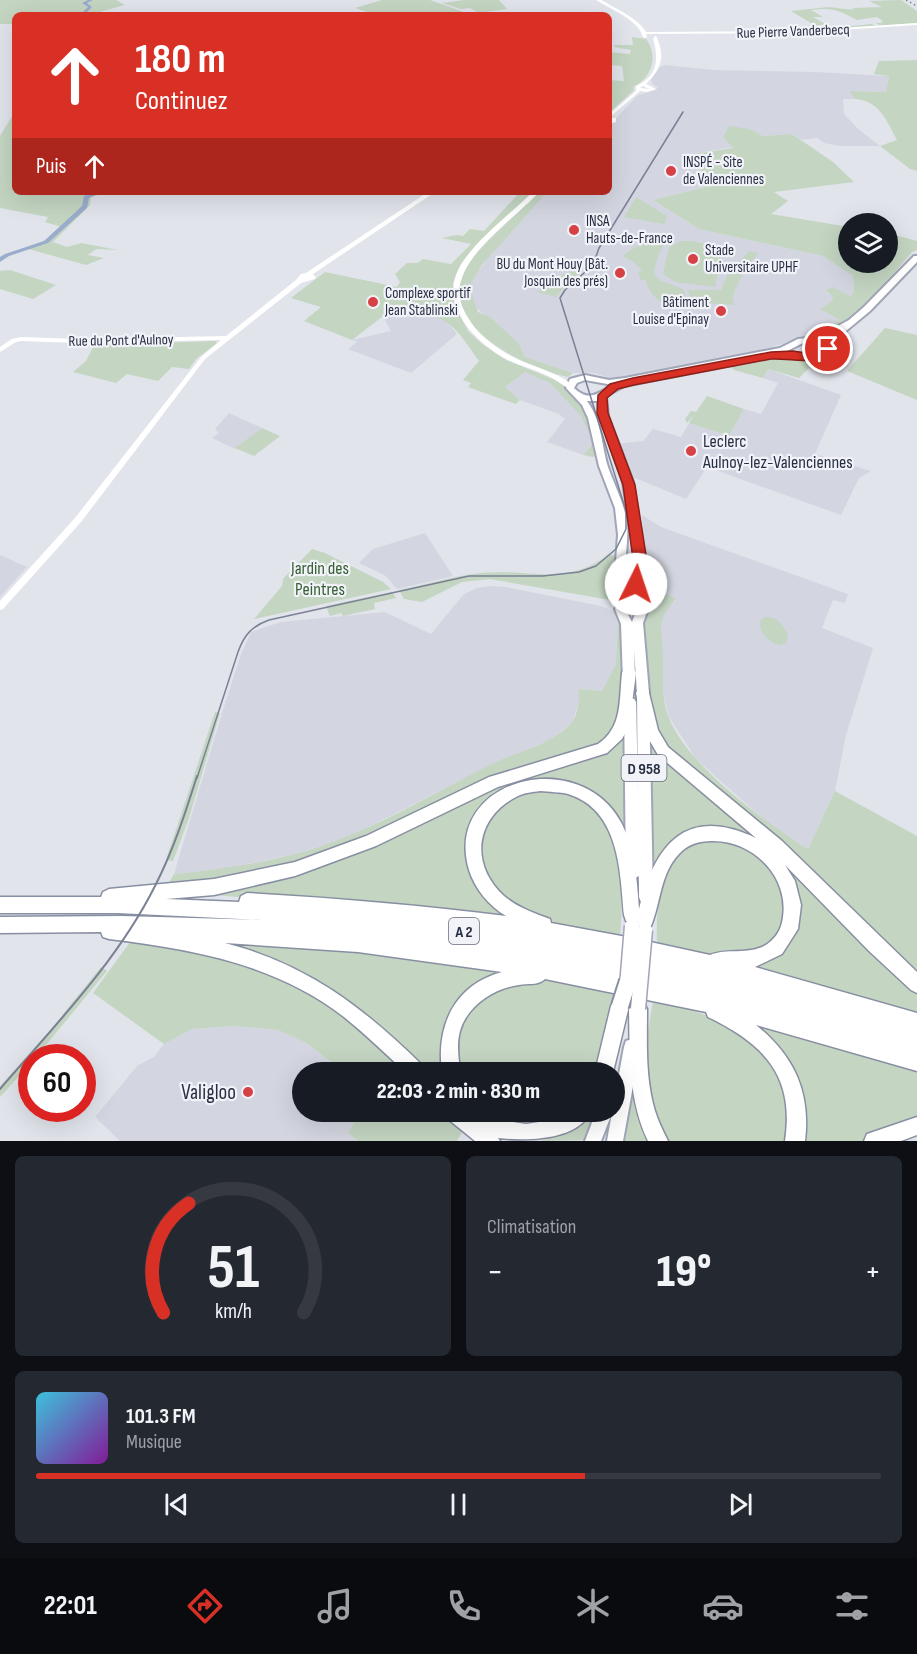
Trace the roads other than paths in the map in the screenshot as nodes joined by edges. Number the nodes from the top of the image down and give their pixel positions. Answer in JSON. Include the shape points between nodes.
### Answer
{"nodes":[{"id":1,"x":598,"y":0,"type":"edge"},
{"id":2,"x":917,"y":24,"type":"edge"},
{"id":3,"x":651,"y":35,"type":"junction"},
{"id":4,"x":649,"y":79,"type":"junction"},
{"id":5,"x":650,"y":86,"type":"junction"},
{"id":6,"x":641,"y":87,"type":"junction"},
{"id":7,"x":646,"y":91,"type":"junction"},
{"id":8,"x":633,"y":95,"type":"junction"},
{"id":9,"x":612,"y":118,"type":"edge"},
{"id":10,"x":428,"y":195,"type":"edge"},
{"id":11,"x":533,"y":195,"type":"edge"},
{"id":12,"x":916,"y":256,"type":"edge"},
{"id":13,"x":310,"y":278,"type":"junction"},
{"id":14,"x":286,"y":293,"type":"junction"},
{"id":15,"x":850,"y":322,"type":"junction"},
{"id":16,"x":228,"y":338,"type":"junction"},
{"id":17,"x":812,"y":341,"type":"junction"},
{"id":18,"x":795,"y":346,"type":"junction"},
{"id":19,"x":827,"y":348,"type":"junction"},
{"id":20,"x":0,"y":350,"type":"edge"},
{"id":21,"x":804,"y":356,"type":"junction"},
{"id":22,"x":573,"y":383,"type":"junction"},
{"id":23,"x":604,"y":390,"type":"junction"},
{"id":24,"x":579,"y":397,"type":"junction"},
{"id":25,"x":601,"y":453,"type":"junction"},
{"id":26,"x":618,"y":453,"type":"junction"},
{"id":27,"x":629,"y":488,"type":"junction"},
{"id":28,"x":611,"y":489,"type":"junction"},
{"id":29,"x":622,"y":575,"type":"junction"},
{"id":30,"x":638,"y":576,"type":"junction"},
{"id":31,"x":625,"y":601,"type":"junction"},
{"id":32,"x":638,"y":603,"type":"junction"},
{"id":33,"x":0,"y":607,"type":"edge"},
{"id":34,"x":632,"y":616,"type":"junction"},
{"id":35,"x":629,"y":673,"type":"junction"},
{"id":36,"x":643,"y":693,"type":"junction"},
{"id":37,"x":102,"y":898,"type":"junction"},
{"id":38,"x":0,"y":904,"type":"edge"},
{"id":39,"x":639,"y":923,"type":"junction"},
{"id":40,"x":0,"y":926,"type":"edge"},
{"id":41,"x":109,"y":931,"type":"junction"},
{"id":42,"x":577,"y":935,"type":"junction"},
{"id":43,"x":679,"y":956,"type":"junction"},
{"id":44,"x":577,"y":977,"type":"junction"},
{"id":45,"x":628,"y":981,"type":"joint"},
{"id":46,"x":917,"y":984,"type":"edge"},
{"id":47,"x":679,"y":998,"type":"junction"},
{"id":48,"x":628,"y":1007,"type":"junction"},
{"id":49,"x":917,"y":1022,"type":"edge"},
{"id":50,"x":917,"y":1037,"type":"edge"},
{"id":51,"x":917,"y":1052,"type":"edge"},
{"id":52,"x":407,"y":1062,"type":"edge"},
{"id":53,"x":450,"y":1062,"type":"edge"},
{"id":54,"x":608,"y":1062,"type":"edge"},
{"id":55,"x":615,"y":1062,"type":"edge"},
{"id":56,"x":917,"y":1062,"type":"edge"},
{"id":57,"x":467,"y":1122,"type":"edge"},
{"id":58,"x":481,"y":1122,"type":"edge"},
{"id":59,"x":568,"y":1122,"type":"edge"},
{"id":60,"x":600,"y":1122,"type":"edge"},
{"id":61,"x":917,"y":1126,"type":"edge"},
{"id":62,"x":490,"y":1141,"type":"edge"},
{"id":63,"x":592,"y":1141,"type":"edge"},
{"id":64,"x":615,"y":1141,"type":"edge"},
{"id":65,"x":658,"y":1141,"type":"edge"},
{"id":66,"x":795,"y":1141,"type":"edge"},
{"id":67,"x":874,"y":1141,"type":"edge"}],
"edges":[{"from":1,"to":3,"type":"street"},
{"from":2,"to":3,"type":"street","name":"Rue Pierre Vanderbecq"},
{"from":3,"to":4,"type":"street","via":[[659,53]]},
{"from":4,"to":5,"type":"street"},
{"from":4,"to":6,"type":"street"},
{"from":5,"to":6,"type":"street"},
{"from":5,"to":7,"type":"street","via":[[654,90]]},
{"from":6,"to":7,"type":"street"},
{"from":6,"to":8,"type":"street"},
{"from":7,"to":8,"type":"street"},
{"from":8,"to":9,"type":"street"},
{"from":10,"to":13,"type":"street"},
{"from":11,"to":22,"type":"street","via":[[463,267],[456,296],[469,325],[497,350]]},
{"from":12,"to":15,"type":"main road"},
{"from":13,"to":14,"type":"street"},
{"from":13,"to":14,"type":"street","via":[[301,276]]},
{"from":14,"to":16,"type":"street"},
{"from":15,"to":17,"type":"main road"},
{"from":15,"to":19,"type":"main road"},
{"from":16,"to":20,"type":"street","name":"Rue du Pont d'Aulnoy","via":[[14,340]]},
{"from":16,"to":33,"type":"street","via":[[198,364],[81,516]]},
{"from":17,"to":18,"type":"main road","via":[[801,341]]},
{"from":17,"to":19,"type":"main road"},
{"from":18,"to":21,"type":"main road"},
{"from":18,"to":23,"type":"main road","via":[[631,380]]},
{"from":19,"to":21,"type":"main road","via":[[824,357]]},
{"from":21,"to":23,"type":"main road","via":[[767,356]]},
{"from":22,"to":23,"type":"main road","via":[[591,378]]},
{"from":22,"to":24,"type":"main road","via":[[572,393]]},
{"from":23,"to":24,"type":"main road","via":[[589,399]]},
{"from":23,"to":26,"type":"main road","via":[[603,413]]},
{"from":24,"to":25,"type":"main road","via":[[589,411]]},
{"from":25,"to":26,"type":"main road"},
{"from":25,"to":28,"type":"main road"},
{"from":26,"to":27,"type":"main road"},
{"from":27,"to":28,"type":"main road"},
{"from":27,"to":30,"type":"main road"},
{"from":28,"to":29,"type":"main road","via":[[618,502],[622,529]]},
{"from":29,"to":30,"type":"main road"},
{"from":29,"to":31,"type":"main road","via":[[627,590]]},
{"from":30,"to":32,"type":"main road"},
{"from":31,"to":32,"type":"main road"},
{"from":31,"to":34,"type":"main road","via":[[620,607]]},
{"from":32,"to":34,"type":"main road","via":[[643,609]]},
{"from":34,"to":35,"type":"main road","number":"D 958"},
{"from":34,"to":36,"type":"main road","number":"D 958"},
{"from":35,"to":37,"type":"highway","via":[[621,732],[602,749],[483,786],[371,841],[295,869],[207,888]]},
{"from":35,"to":39,"type":"main road","number":"D 958"},
{"from":36,"to":39,"type":"main road","number":"D 958"},
{"from":36,"to":46,"type":"highway","via":[[651,731],[667,756],[777,846]]},
{"from":37,"to":38,"type":"highway"},
{"from":37,"to":42,"type":"highway","via":[[333,906]]},
{"from":38,"to":50,"type":"highway","number":"A 2","via":[[265,910],[472,932],[676,970]]},
{"from":39,"to":42,"type":"highway","via":[[622,843],[599,805],[560,785],[535,784],[508,791],[487,808],[476,828],[473,852],[480,876],[496,899],[515,913]]},
{"from":39,"to":43,"type":"highway","via":[[658,873],[682,841],[706,834],[731,836],[770,857],[785,877],[793,900],[792,921],[780,944],[745,961]]},
{"from":39,"to":45,"type":"main road","number":"D 958","bridge":true},
{"from":39,"to":48,"type":"main road","number":"D 958","bridge":true},
{"from":40,"to":41,"type":"highway"},
{"from":40,"to":51,"type":"highway","number":"A 2","via":[[265,928],[485,948],[694,988],[820,1021]]},
{"from":41,"to":44,"type":"highway","via":[[352,944],[462,956]]},
{"from":41,"to":52,"type":"highway","via":[[208,945],[277,968],[352,1012]]},
{"from":42,"to":43,"type":"highway"},
{"from":43,"to":49,"type":"highway"},
{"from":44,"to":47,"type":"highway"},
{"from":44,"to":53,"type":"highway","via":[[519,975],[478,991],[463,1006],[452,1028]]},
{"from":45,"to":48,"type":"highway","bridge":true},
{"from":47,"to":56,"type":"highway","via":[[797,1026]]},
{"from":47,"to":66,"type":"highway","via":[[737,1022],[774,1054],[790,1079],[796,1099]]},
{"from":48,"to":54,"type":"highway"},
{"from":48,"to":55,"type":"main road","number":"D 958"},
{"from":48,"to":64,"type":"main road","number":"D 958"},
{"from":48,"to":65,"type":"highway","via":[[641,1093]]},
{"from":57,"to":62,"type":"highway"},
{"from":58,"to":59,"type":"highway","via":[[498,1132],[530,1137]]},
{"from":60,"to":63,"type":"main road"},
{"from":61,"to":67,"type":"highway"}]}
